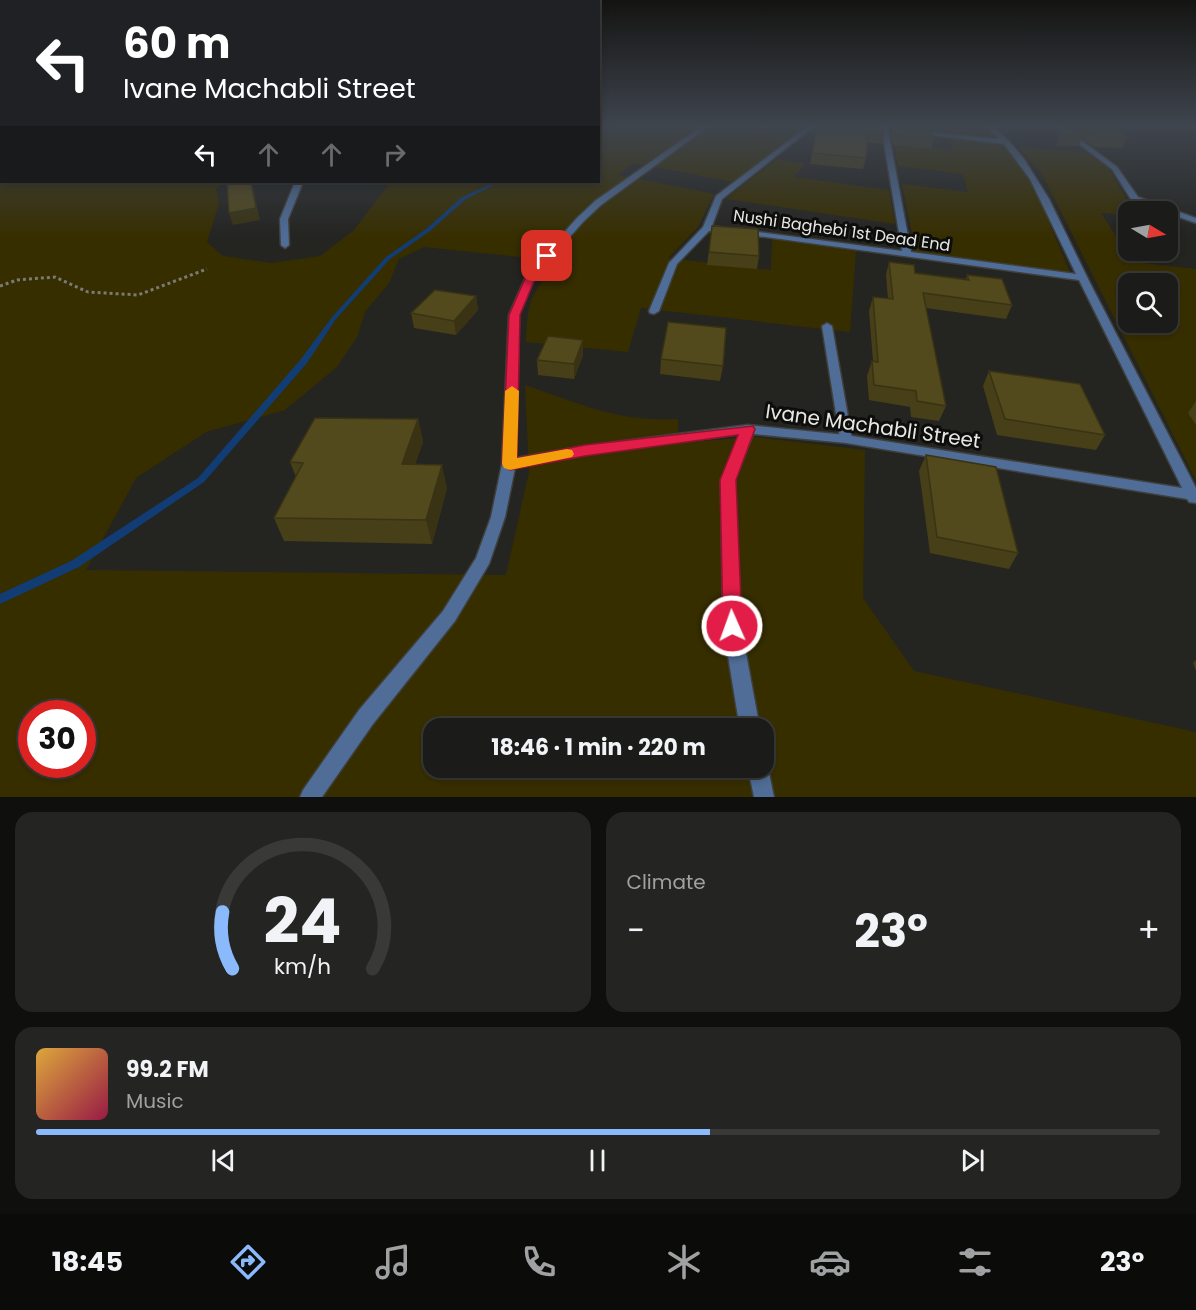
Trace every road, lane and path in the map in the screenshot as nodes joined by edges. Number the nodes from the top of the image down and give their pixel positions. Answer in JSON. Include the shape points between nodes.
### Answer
{"nodes":[{"id":1,"x":654,"y":163,"type":"edge"},
{"id":2,"x":764,"y":163,"type":"edge"},
{"id":3,"x":890,"y":163,"type":"edge"},
{"id":4,"x":1023,"y":163,"type":"edge"},
{"id":5,"x":1108,"y":163,"type":"edge"},
{"id":6,"x":299,"y":183,"type":"edge"},
{"id":7,"x":1196,"y":221,"type":"edge"},
{"id":8,"x":707,"y":228,"type":"junction"},
{"id":9,"x":285,"y":245,"type":"dead end"},
{"id":10,"x":907,"y":254,"type":"junction"},
{"id":11,"x":207,"y":269,"type":"dead end"},
{"id":12,"x":1083,"y":278,"type":"junction"},
{"id":13,"x":0,"y":286,"type":"edge"},
{"id":14,"x":654,"y":311,"type":"dead end"},
{"id":15,"x":827,"y":326,"type":"dead end"},
{"id":16,"x":748,"y":429,"type":"junction"},
{"id":17,"x":846,"y":439,"type":"junction"},
{"id":18,"x":510,"y":464,"type":"junction"},
{"id":19,"x":1195,"y":497,"type":"edge"},
{"id":20,"x":748,"y":718,"type":"edge"},
{"id":21,"x":760,"y":778,"type":"edge"},
{"id":22,"x":310,"y":797,"type":"edge"},
{"id":23,"x":764,"y":797,"type":"edge"}],
"edges":[{"from":1,"to":18,"type":"street","via":[[598,203],[532,274],[514,315]]},
{"from":2,"to":8,"type":"street","name":"Nushi Baghebi 1st Dead End","via":[[719,198]]},
{"from":3,"to":10,"type":"street"},
{"from":4,"to":12,"type":"street","via":[[1040,186]]},
{"from":5,"to":7,"type":"street","via":[[1135,199]]},
{"from":6,"to":9,"type":"street","via":[[285,219]]},
{"from":8,"to":10,"type":"street","name":"Nushi Baghebi 1st Dead End"},
{"from":8,"to":14,"type":"street","via":[[673,263]]},
{"from":10,"to":12,"type":"street","name":"Nushi Baghebi 1st Dead End"},
{"from":11,"to":13,"type":"path","via":[[138,295],[88,292],[55,277],[17,280]]},
{"from":12,"to":19,"type":"street"},
{"from":15,"to":17,"type":"street"},
{"from":16,"to":17,"type":"street","name":"Ivane Machabli Street"},
{"from":16,"to":18,"type":"street","name":"Ivane Machabli Street"},
{"from":16,"to":20,"type":"street","via":[[728,480],[732,626]]},
{"from":17,"to":19,"type":"street","name":"Ivane Machabli Street"},
{"from":18,"to":22,"type":"street","via":[[483,560],[449,616],[366,717]]},
{"from":21,"to":23,"type":"street"}]}
